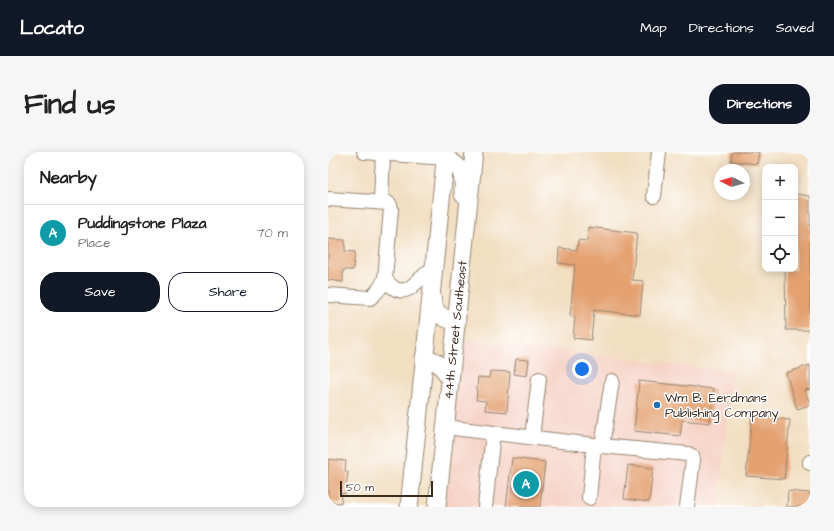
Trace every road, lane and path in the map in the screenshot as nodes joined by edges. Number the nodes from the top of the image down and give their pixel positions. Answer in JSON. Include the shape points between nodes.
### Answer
{"nodes":[{"id":1,"x":364,"y":152,"type":"edge"},
{"id":2,"x":474,"y":152,"type":"edge"},
{"id":3,"x":659,"y":152,"type":"edge"},
{"id":4,"x":383,"y":154,"type":"junction"},
{"id":5,"x":446,"y":155,"type":"edge"},
{"id":6,"x":654,"y":196,"type":"dead end"},
{"id":7,"x":328,"y":199,"type":"edge"},
{"id":8,"x":381,"y":202,"type":"junction"},
{"id":9,"x":462,"y":266,"type":"junction"},
{"id":10,"x":434,"y":267,"type":"junction"},
{"id":11,"x":385,"y":278,"type":"junction"},
{"id":12,"x":431,"y":292,"type":"junction"},
{"id":13,"x":328,"y":295,"type":"edge"},
{"id":14,"x":457,"y":322,"type":"junction"},
{"id":15,"x":424,"y":358,"type":"junction"},
{"id":16,"x":539,"y":379,"type":"dead end"},
{"id":17,"x":450,"y":380,"type":"junction"},
{"id":18,"x":612,"y":381,"type":"dead end"},
{"id":19,"x":445,"y":427,"type":"junction"},
{"id":20,"x":492,"y":433,"type":"junction"},
{"id":21,"x":532,"y":437,"type":"junction"},
{"id":22,"x":598,"y":445,"type":"junction"},
{"id":23,"x":589,"y":498,"type":"dead end"},
{"id":24,"x":409,"y":507,"type":"edge"},
{"id":25,"x":437,"y":507,"type":"edge"},
{"id":26,"x":484,"y":507,"type":"edge"},
{"id":27,"x":686,"y":507,"type":"edge"}],
"edges":[{"from":1,"to":4,"type":"street"},
{"from":2,"to":9,"type":"main road","name":"44th Street Southeast"},
{"from":3,"to":6,"type":"street"},
{"from":4,"to":5,"type":"street"},
{"from":4,"to":8,"type":"street"},
{"from":5,"to":9,"type":"main road","via":[[464,178]]},
{"from":5,"to":10,"type":"main road"},
{"from":7,"to":8,"type":"street"},
{"from":8,"to":11,"type":"street","via":[[388,203],[391,209]]},
{"from":9,"to":14,"type":"main road","name":"44th Street Southeast"},
{"from":10,"to":11,"type":"street","via":[[407,290],[397,290]]},
{"from":10,"to":12,"type":"main road"},
{"from":11,"to":13,"type":"street","via":[[378,293],[370,298]]},
{"from":12,"to":14,"type":"main road","via":[[433,305],[438,313],[445,319]]},
{"from":12,"to":15,"type":"main road"},
{"from":14,"to":17,"type":"main road","name":"44th Street Southeast"},
{"from":15,"to":17,"type":"main road","via":[[436,361]]},
{"from":15,"to":24,"type":"main road"},
{"from":16,"to":21,"type":"street"},
{"from":17,"to":19,"type":"main road","name":"44th Street Southeast"},
{"from":18,"to":22,"type":"street"},
{"from":19,"to":20,"type":"street"},
{"from":19,"to":25,"type":"main road","name":"44th Street Southeast"},
{"from":20,"to":21,"type":"street"},
{"from":20,"to":26,"type":"street"},
{"from":21,"to":22,"type":"street"},
{"from":22,"to":23,"type":"street"},
{"from":22,"to":27,"type":"street","via":[[692,456]]}]}
